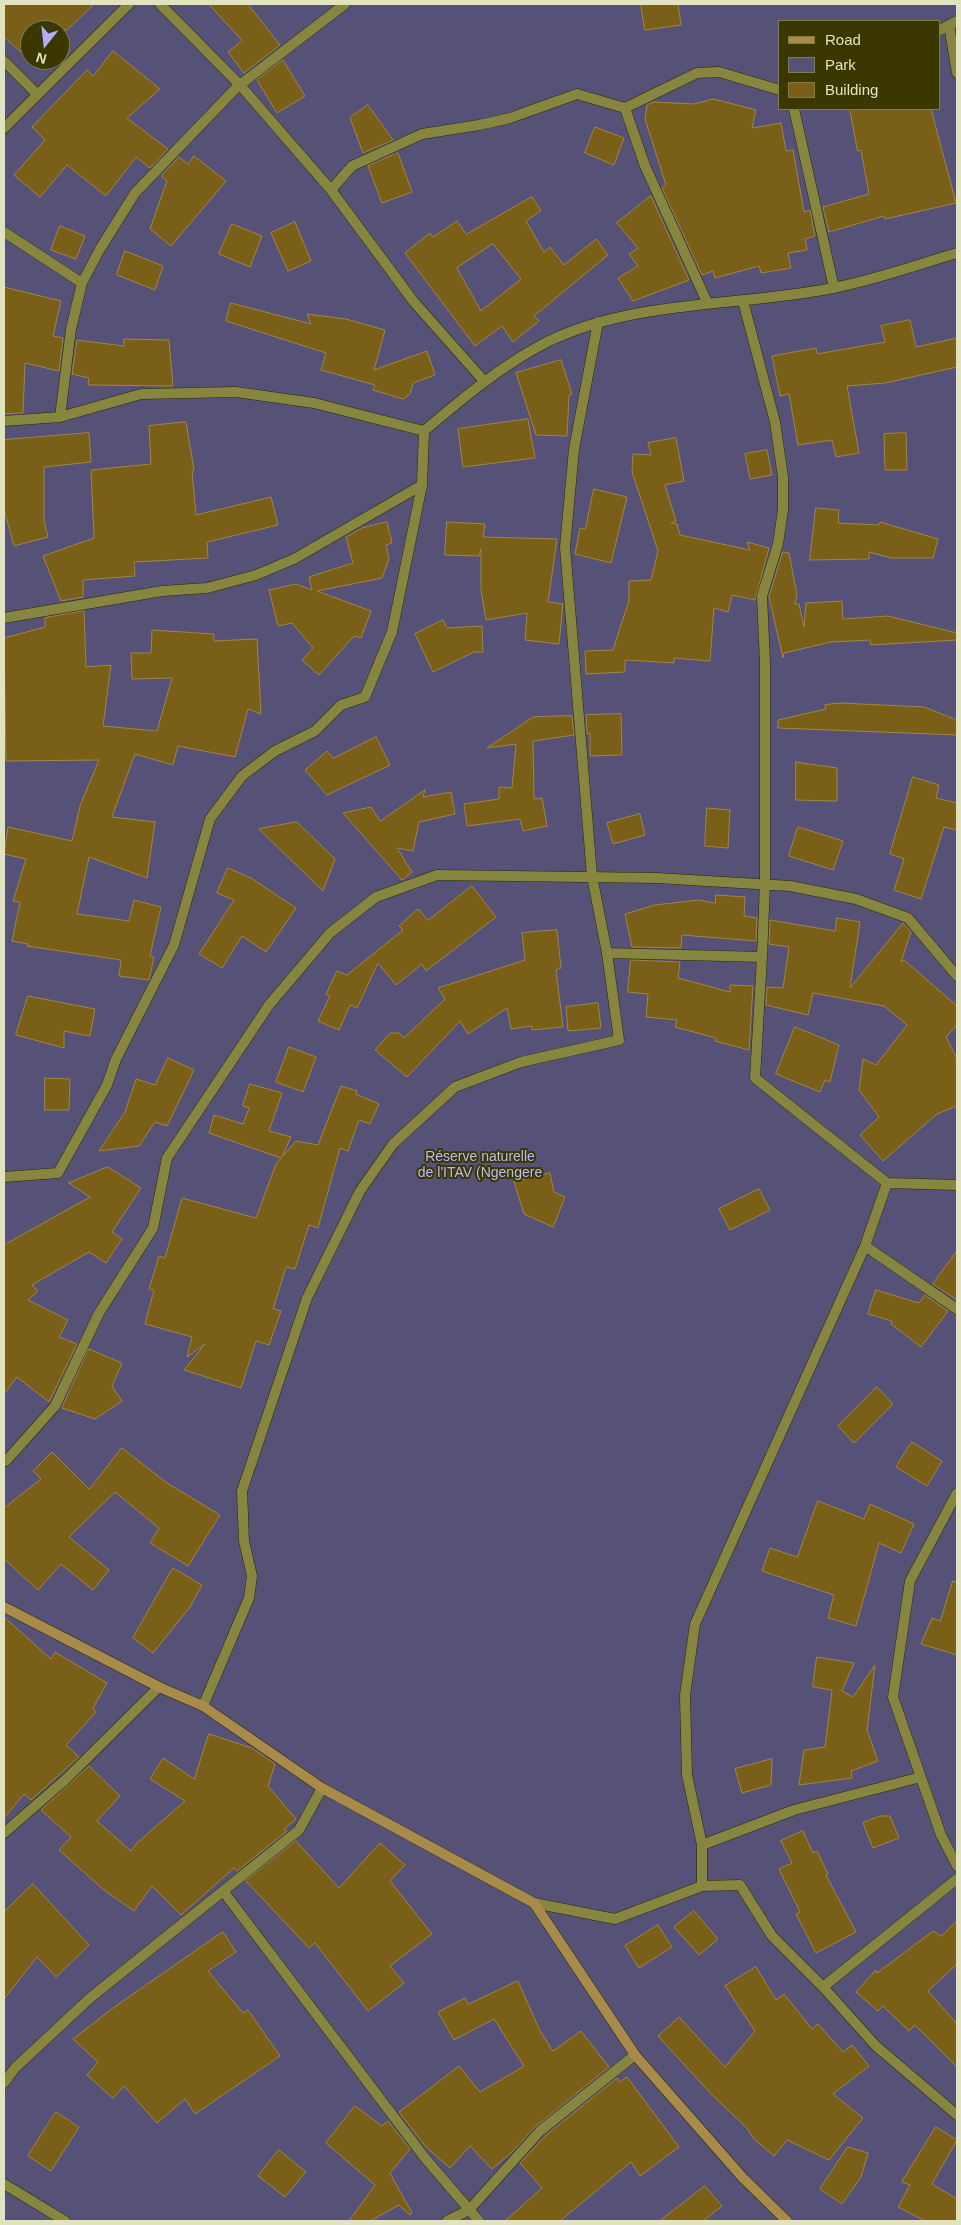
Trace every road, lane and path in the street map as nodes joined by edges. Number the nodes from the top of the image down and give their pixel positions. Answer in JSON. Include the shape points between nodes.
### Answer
{"nodes":[{"id":1,"x":129,"y":4,"type":"edge"},
{"id":2,"x":160,"y":4,"type":"edge"},
{"id":3,"x":345,"y":4,"type":"edge"},
{"id":4,"x":949,"y":25,"type":"edge"},
{"id":5,"x":4,"y":61,"type":"edge"},
{"id":6,"x":957,"y":74,"type":"edge"},
{"id":7,"x":240,"y":85,"type":"junction"},
{"id":8,"x":778,"y":89,"type":"edge"},
{"id":9,"x":37,"y":94,"type":"junction"},
{"id":10,"x":625,"y":108,"type":"junction"},
{"id":11,"x":794,"y":110,"type":"edge"},
{"id":12,"x":4,"y":128,"type":"edge"},
{"id":13,"x":331,"y":190,"type":"junction"},
{"id":14,"x":4,"y":232,"type":"edge"},
{"id":15,"x":957,"y":253,"type":"edge"},
{"id":16,"x":82,"y":283,"type":"junction"},
{"id":17,"x":834,"y":288,"type":"junction"},
{"id":18,"x":743,"y":301,"type":"junction"},
{"id":19,"x":707,"y":302,"type":"junction"},
{"id":20,"x":598,"y":322,"type":"junction"},
{"id":21,"x":484,"y":381,"type":"junction"},
{"id":22,"x":60,"y":417,"type":"junction"},
{"id":23,"x":4,"y":422,"type":"edge"},
{"id":24,"x":424,"y":430,"type":"junction"},
{"id":25,"x":422,"y":484,"type":"junction"},
{"id":26,"x":4,"y":618,"type":"edge"},
{"id":27,"x":592,"y":876,"type":"junction"},
{"id":28,"x":766,"y":883,"type":"junction"},
{"id":29,"x":607,"y":953,"type":"junction"},
{"id":30,"x":762,"y":957,"type":"junction"},
{"id":31,"x":957,"y":976,"type":"edge"},
{"id":32,"x":4,"y":1177,"type":"edge"},
{"id":33,"x":886,"y":1183,"type":"junction"},
{"id":34,"x":957,"y":1185,"type":"edge"},
{"id":35,"x":865,"y":1246,"type":"junction"},
{"id":36,"x":957,"y":1309,"type":"edge"},
{"id":37,"x":4,"y":1460,"type":"edge"},
{"id":38,"x":957,"y":1493,"type":"edge"},
{"id":39,"x":4,"y":1607,"type":"edge"},
{"id":40,"x":159,"y":1687,"type":"junction"},
{"id":41,"x":203,"y":1706,"type":"junction"},
{"id":42,"x":921,"y":1777,"type":"junction"},
{"id":43,"x":322,"y":1788,"type":"junction"},
{"id":44,"x":4,"y":1833,"type":"edge"},
{"id":45,"x":702,"y":1845,"type":"junction"},
{"id":46,"x":957,"y":1866,"type":"edge"},
{"id":47,"x":957,"y":1878,"type":"edge"},
{"id":48,"x":702,"y":1886,"type":"junction"},
{"id":49,"x":223,"y":1891,"type":"junction"},
{"id":50,"x":534,"y":1904,"type":"junction"},
{"id":51,"x":823,"y":1988,"type":"junction"},
{"id":52,"x":635,"y":2055,"type":"junction"},
{"id":53,"x":4,"y":2083,"type":"edge"},
{"id":54,"x":957,"y":2115,"type":"edge"},
{"id":55,"x":4,"y":2184,"type":"edge"},
{"id":56,"x":469,"y":2210,"type":"junction"},
{"id":57,"x":65,"y":2221,"type":"edge"},
{"id":58,"x":447,"y":2221,"type":"edge"},
{"id":59,"x":479,"y":2221,"type":"edge"},
{"id":60,"x":786,"y":2221,"type":"edge"}],
"edges":[{"from":1,"to":9,"type":"street"},
{"from":2,"to":7,"type":"street"},
{"from":3,"to":7,"type":"street"},
{"from":4,"to":6,"type":"street"},
{"from":5,"to":9,"type":"street"},
{"from":7,"to":13,"type":"street"},
{"from":7,"to":16,"type":"street","via":[[135,193]]},
{"from":8,"to":10,"type":"street","via":[[718,72],[698,73]]},
{"from":9,"to":12,"type":"street"},
{"from":10,"to":13,"type":"street","via":[[577,94],[510,118],[422,134],[352,166]]},
{"from":10,"to":19,"type":"street","via":[[645,166]]},
{"from":11,"to":17,"type":"street"},
{"from":13,"to":21,"type":"street","via":[[414,302]]},
{"from":14,"to":16,"type":"street"},
{"from":15,"to":17,"type":"street"},
{"from":16,"to":22,"type":"street","via":[[70,329]]},
{"from":17,"to":18,"type":"street"},
{"from":18,"to":19,"type":"street"},
{"from":18,"to":28,"type":"street","via":[[774,422],[782,477],[783,510],[778,544],[762,596]]},
{"from":19,"to":20,"type":"street"},
{"from":20,"to":21,"type":"street","via":[[547,342]]},
{"from":20,"to":27,"type":"street","via":[[574,450],[565,547]]},
{"from":21,"to":24,"type":"street"},
{"from":22,"to":23,"type":"street"},
{"from":22,"to":24,"type":"street","via":[[141,394],[236,392],[314,403]]},
{"from":24,"to":25,"type":"street"},
{"from":25,"to":26,"type":"street","via":[[294,559],[256,575],[207,588],[162,591]]},
{"from":25,"to":32,"type":"street","via":[[392,632],[365,697],[341,705],[314,731],[276,750],[242,776],[210,819],[174,945],[116,1059],[107,1085],[58,1173]]},
{"from":27,"to":28,"type":"street"},
{"from":27,"to":29,"type":"street"},
{"from":27,"to":37,"type":"street","via":[[437,875],[376,897],[330,934],[268,1005],[167,1158],[153,1228],[99,1313],[55,1406]]},
{"from":28,"to":30,"type":"street"},
{"from":28,"to":31,"type":"street","via":[[856,899],[908,918]]},
{"from":29,"to":30,"type":"street"},
{"from":29,"to":41,"type":"street","via":[[619,1040],[521,1062],[455,1087],[393,1144],[360,1191],[307,1298],[242,1491],[244,1541],[252,1576],[250,1598]]},
{"from":30,"to":33,"type":"street","via":[[755,1078]]},
{"from":33,"to":34,"type":"street"},
{"from":33,"to":35,"type":"street"},
{"from":35,"to":36,"type":"street"},
{"from":35,"to":45,"type":"street","via":[[695,1624],[685,1694],[687,1775]]},
{"from":38,"to":42,"type":"street","via":[[910,1581],[899,1648],[893,1697]]},
{"from":39,"to":40,"type":"street"},
{"from":40,"to":41,"type":"street"},
{"from":40,"to":44,"type":"street","via":[[65,1780]]},
{"from":41,"to":43,"type":"street"},
{"from":42,"to":45,"type":"street","via":[[794,1810]]},
{"from":42,"to":46,"type":"street","via":[[941,1835]]},
{"from":43,"to":49,"type":"street","via":[[300,1830]]},
{"from":43,"to":50,"type":"street"},
{"from":45,"to":48,"type":"street"},
{"from":47,"to":51,"type":"street"},
{"from":48,"to":50,"type":"street","via":[[615,1919]]},
{"from":48,"to":51,"type":"street","via":[[740,1885],[772,1936]]},
{"from":49,"to":53,"type":"street","via":[[90,1998],[15,2068]]},
{"from":49,"to":56,"type":"street","via":[[424,2158]]},
{"from":50,"to":52,"type":"street"},
{"from":51,"to":54,"type":"street","via":[[876,2046]]},
{"from":52,"to":56,"type":"street","via":[[540,2131]]},
{"from":52,"to":60,"type":"street","via":[[743,2178]]},
{"from":55,"to":57,"type":"street"},
{"from":56,"to":58,"type":"street"},
{"from":56,"to":59,"type":"street"}]}
